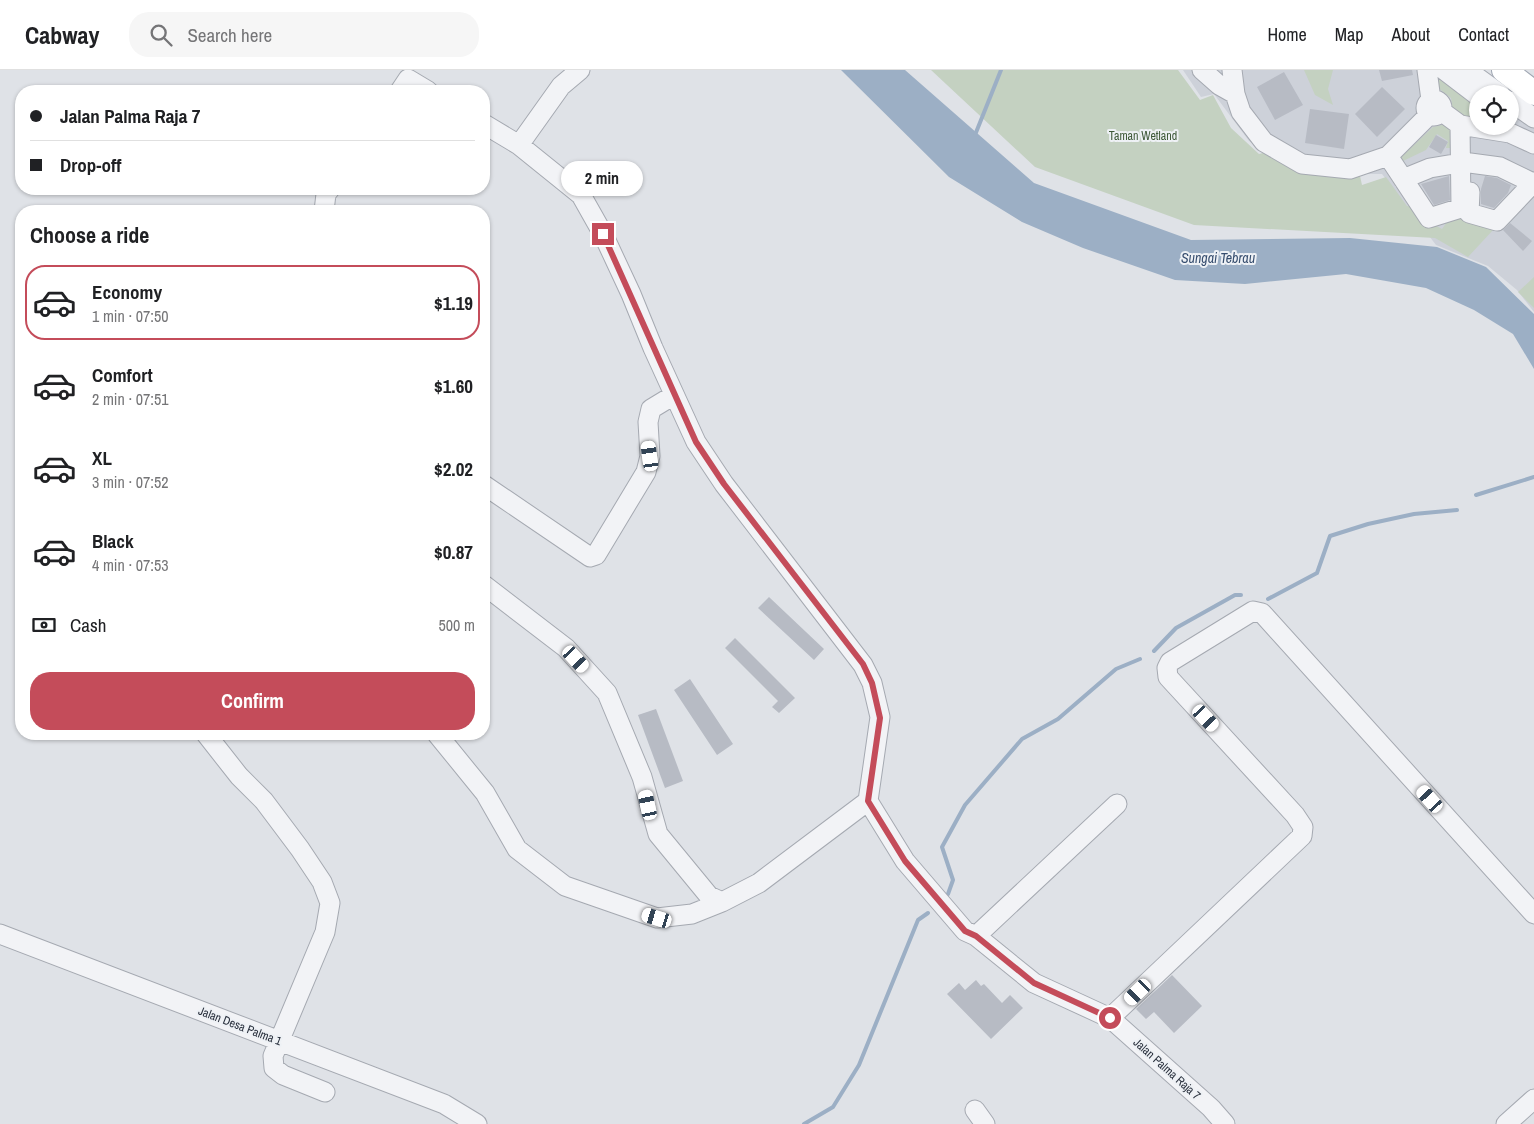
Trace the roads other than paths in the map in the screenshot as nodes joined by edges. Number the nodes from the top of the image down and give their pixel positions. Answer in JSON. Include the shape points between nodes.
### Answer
{"nodes":[{"id":1,"x":580,"y":70,"type":"edge"},
{"id":2,"x":1202,"y":70,"type":"edge"},
{"id":3,"x":1232,"y":70,"type":"edge"},
{"id":4,"x":1427,"y":70,"type":"edge"},
{"id":5,"x":1444,"y":70,"type":"edge"},
{"id":6,"x":1468,"y":70,"type":"edge"},
{"id":7,"x":1504,"y":70,"type":"edge"},
{"id":8,"x":404,"y":85,"type":"edge"},
{"id":9,"x":418,"y":85,"type":"edge"},
{"id":10,"x":1488,"y":85,"type":"edge"},
{"id":11,"x":1469,"y":89,"type":"edge"},
{"id":12,"x":1534,"y":93,"type":"edge"},
{"id":13,"x":1235,"y":94,"type":"junction"},
{"id":14,"x":1519,"y":107,"type":"edge"},
{"id":15,"x":1434,"y":109,"type":"junction"},
{"id":16,"x":1534,"y":118,"type":"edge"},
{"id":17,"x":1519,"y":119,"type":"edge"},
{"id":18,"x":1534,"y":122,"type":"edge"},
{"id":19,"x":1465,"y":126,"type":"junction"},
{"id":20,"x":490,"y":128,"type":"edge"},
{"id":21,"x":1534,"y":144,"type":"edge"},
{"id":22,"x":519,"y":145,"type":"junction"},
{"id":23,"x":1388,"y":156,"type":"junction"},
{"id":24,"x":1465,"y":163,"type":"junction"},
{"id":25,"x":1403,"y":179,"type":"junction"},
{"id":26,"x":1534,"y":182,"type":"edge"},
{"id":27,"x":674,"y":395,"type":"junction"},
{"id":28,"x":490,"y":489,"type":"edge"},
{"id":29,"x":490,"y":590,"type":"edge"},
{"id":30,"x":211,"y":740,"type":"edge"},
{"id":31,"x":442,"y":740,"type":"edge"},
{"id":32,"x":868,"y":801,"type":"junction"},
{"id":33,"x":1117,"y":804,"type":"dead end"},
{"id":34,"x":722,"y":902,"type":"junction"},
{"id":35,"x":1534,"y":914,"type":"edge"},
{"id":36,"x":0,"y":934,"type":"edge"},
{"id":37,"x":976,"y":936,"type":"junction"},
{"id":38,"x":1110,"y":1018,"type":"junction"},
{"id":39,"x":280,"y":1041,"type":"junction"},
{"id":40,"x":325,"y":1092,"type":"dead end"},
{"id":41,"x":1534,"y":1099,"type":"edge"},
{"id":42,"x":477,"y":1124,"type":"edge"},
{"id":43,"x":1225,"y":1124,"type":"edge"},
{"id":44,"x":1506,"y":1124,"type":"edge"}],
"edges":[{"from":1,"to":22,"type":"street","via":[[561,86]]},
{"from":2,"to":13,"type":"street"},
{"from":3,"to":13,"type":"street"},
{"from":4,"to":15,"type":"street"},
{"from":5,"to":11,"type":"street"},
{"from":6,"to":10,"type":"street"},
{"from":7,"to":12,"type":"main road"},
{"from":8,"to":9,"type":"street","via":[[408,79]]},
{"from":13,"to":23,"type":"street","via":[[1241,112],[1264,142],[1302,164],[1350,169]]},
{"from":14,"to":16,"type":"street"},
{"from":15,"to":19,"type":"street"},
{"from":15,"to":23,"type":"street"},
{"from":17,"to":18,"type":"street"},
{"from":19,"to":21,"type":"street","via":[[1510,133]]},
{"from":19,"to":24,"type":"street"},
{"from":20,"to":22,"type":"street"},
{"from":22,"to":27,"type":"street","via":[[580,195],[632,294]]},
{"from":23,"to":25,"type":"street"},
{"from":24,"to":25,"type":"street","via":[[1430,168]]},
{"from":24,"to":25,"type":"street","via":[[1461,208],[1429,218]]},
{"from":24,"to":26,"type":"street","via":[[1500,167]]},
{"from":24,"to":26,"type":"street","via":[[1469,213],[1496,221]]},
{"from":27,"to":28,"type":"street","via":[[651,409],[648,422],[650,456],[646,472],[596,556],[590,556]]},
{"from":27,"to":32,"type":"street","via":[[696,442],[724,484],[863,664],[872,683],[880,718]]},
{"from":29,"to":34,"type":"street","via":[[566,648],[607,692],[642,778],[658,834],[708,896]]},
{"from":30,"to":39,"type":"street","via":[[264,801],[300,849],[322,882],[330,903],[325,932]]},
{"from":31,"to":34,"type":"street","via":[[484,794],[517,849],[565,886],[657,918],[692,914]]},
{"from":32,"to":34,"type":"street","via":[[759,883]]},
{"from":32,"to":37,"type":"street","name":"Jalan Palma Raja 7","via":[[905,861],[965,931]]},
{"from":33,"to":37,"type":"street"},
{"from":35,"to":38,"type":"street","via":[[1262,613],[1253,611],[1170,662],[1168,677],[1295,815],[1302,827],[1302,836]]},
{"from":36,"to":39,"type":"street","name":"Jalan Desa Palma 1"},
{"from":37,"to":38,"type":"street","name":"Jalan Palma Raja 7","via":[[1034,983]]},
{"from":38,"to":43,"type":"street","name":"Jalan Palma Raja 7"},
{"from":39,"to":40,"type":"street","via":[[273,1056],[274,1068],[283,1076]]},
{"from":39,"to":42,"type":"street","name":"Jalan Desa Palma 1","via":[[444,1104]]},
{"from":41,"to":44,"type":"street"}]}
